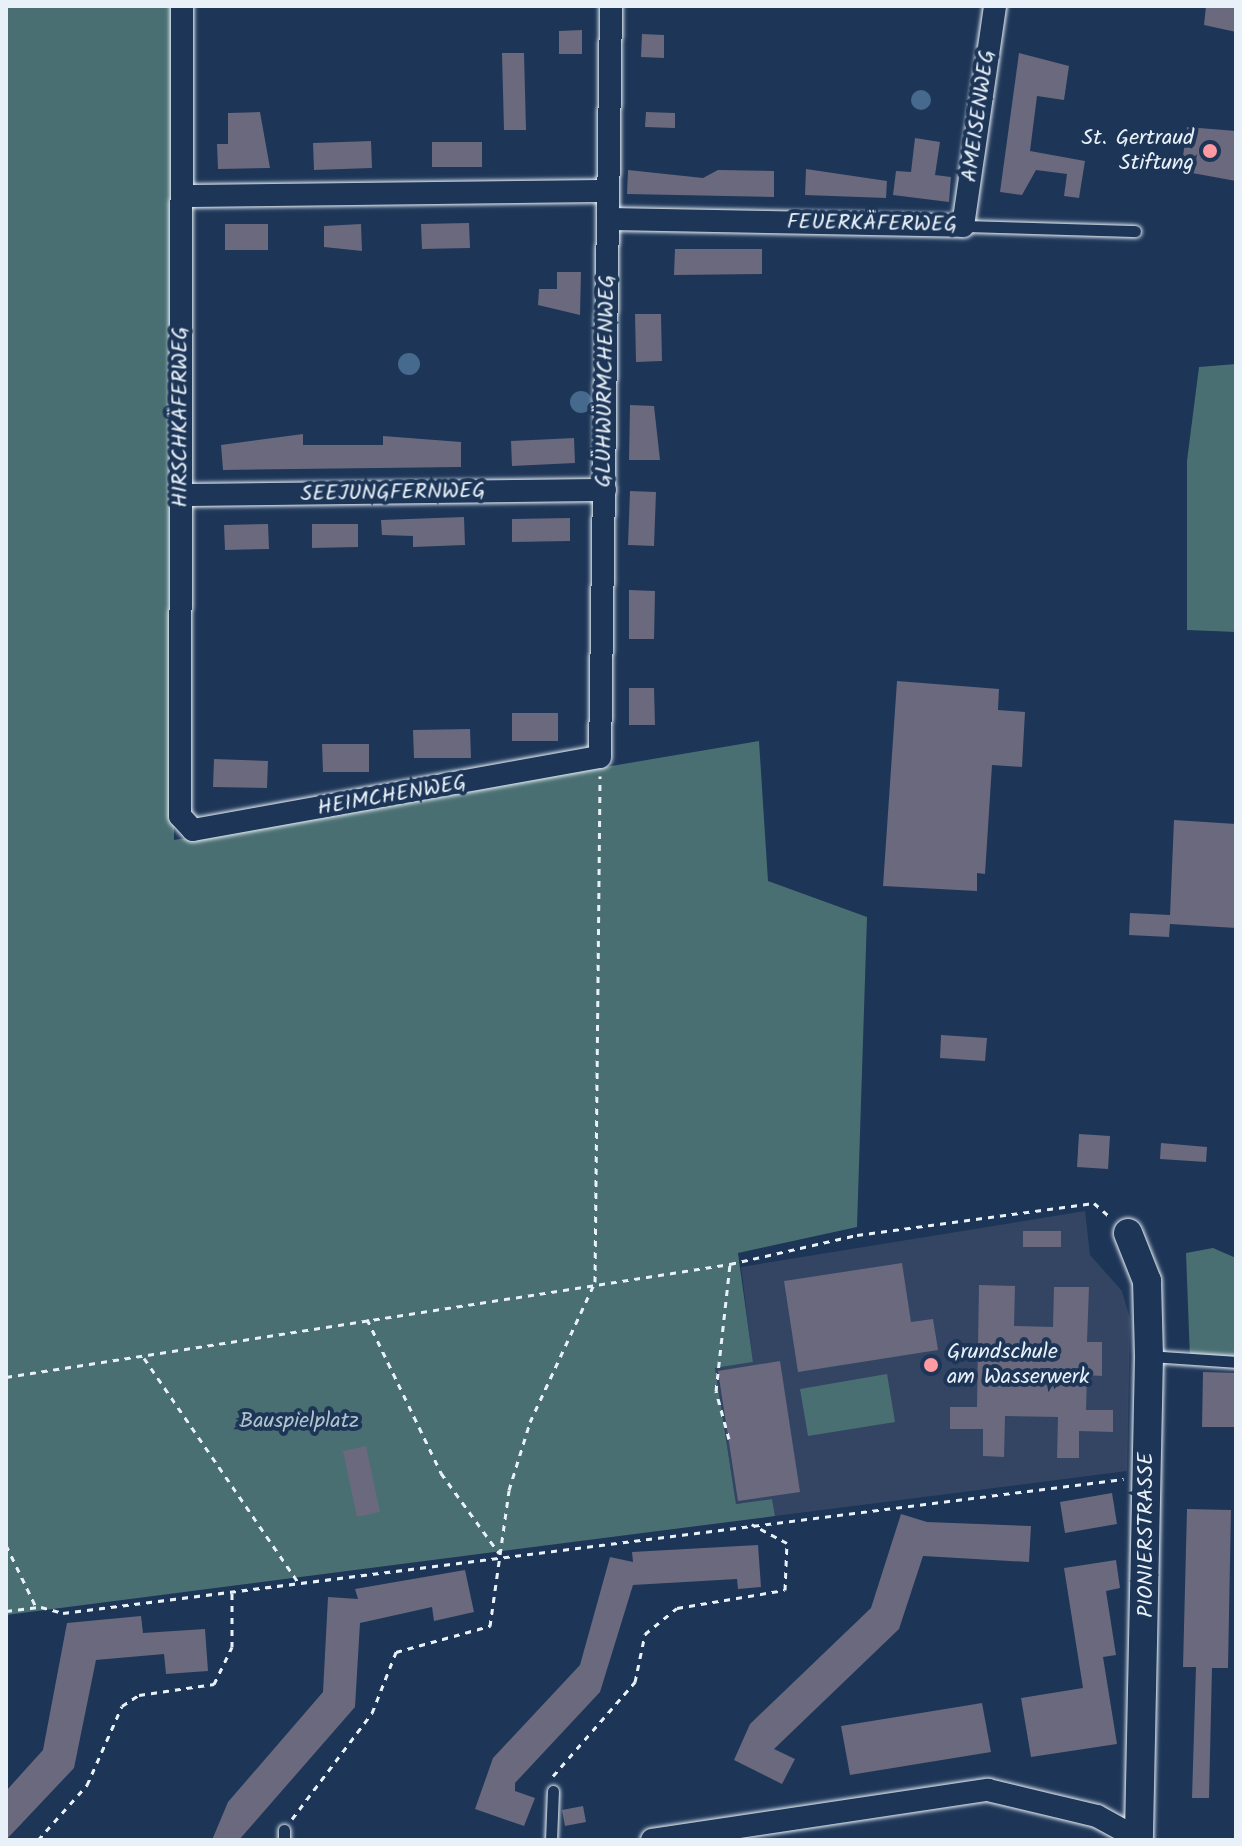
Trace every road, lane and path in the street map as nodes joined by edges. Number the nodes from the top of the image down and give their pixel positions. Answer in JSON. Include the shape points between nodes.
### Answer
{"nodes":[{"id":1,"x":182,"y":6,"type":"edge"},
{"id":2,"x":611,"y":6,"type":"edge"},
{"id":3,"x":995,"y":6,"type":"edge"},
{"id":4,"x":608,"y":191,"type":"junction"},
{"id":5,"x":182,"y":196,"type":"junction"},
{"id":6,"x":609,"y":219,"type":"junction"},
{"id":7,"x":963,"y":226,"type":"junction"},
{"id":8,"x":1135,"y":231,"type":"dead end"},
{"id":9,"x":1236,"y":374,"type":"edge"},
{"id":10,"x":1236,"y":383,"type":"edge"},
{"id":11,"x":605,"y":490,"type":"junction"},
{"id":12,"x":181,"y":495,"type":"junction"},
{"id":13,"x":600,"y":757,"type":"junction"},
{"id":14,"x":184,"y":827,"type":"joint"},
{"id":15,"x":1128,"y":1233,"type":"joint"},
{"id":16,"x":730,"y":1264,"type":"junction"},
{"id":17,"x":595,"y":1282,"type":"junction"},
{"id":18,"x":367,"y":1319,"type":"junction"},
{"id":19,"x":1149,"y":1356,"type":"junction"},
{"id":20,"x":143,"y":1357,"type":"junction"},
{"id":21,"x":1236,"y":1362,"type":"edge"},
{"id":22,"x":6,"y":1377,"type":"edge"},
{"id":23,"x":729,"y":1439,"type":"dead end"},
{"id":24,"x":1149,"y":1478,"type":"junction"},
{"id":25,"x":752,"y":1524,"type":"junction"},
{"id":26,"x":6,"y":1545,"type":"edge"},
{"id":27,"x":500,"y":1556,"type":"junction"},
{"id":28,"x":298,"y":1582,"type":"junction"},
{"id":29,"x":232,"y":1591,"type":"junction"},
{"id":30,"x":36,"y":1607,"type":"junction"},
{"id":31,"x":6,"y":1611,"type":"edge"},
{"id":32,"x":553,"y":1791,"type":"joint"},
{"id":33,"x":284,"y":1835,"type":"edge"},
{"id":34,"x":1139,"y":1839,"type":"edge"},
{"id":35,"x":38,"y":1840,"type":"edge"},
{"id":36,"x":551,"y":1840,"type":"edge"},
{"id":37,"x":652,"y":1840,"type":"edge"}],
"edges":[{"from":1,"to":5,"type":"street","name":"HIRSCHKÄFERWEG"},
{"from":2,"to":4,"type":"street","name":"GLÜHWÜRMCHENWEG"},
{"from":3,"to":7,"type":"street","name":"AMEISENWEG"},
{"from":4,"to":5,"type":"street"},
{"from":4,"to":6,"type":"street","name":"GLÜHWÜRMCHENWEG"},
{"from":5,"to":12,"type":"street","name":"HIRSCHKÄFERWEG"},
{"from":6,"to":7,"type":"street","name":"FEUERKÄFERWEG"},
{"from":6,"to":11,"type":"street","name":"GLÜHWÜRMCHENWEG"},
{"from":7,"to":8,"type":"lane","name":"FEUERKÄFERWEG"},
{"from":9,"to":10,"type":"path"},
{"from":11,"to":12,"type":"street","name":"SEEJUNGFERNWEG"},
{"from":11,"to":13,"type":"street","name":"GLÜHWÜRMCHENWEG"},
{"from":12,"to":14,"type":"street","name":"HIRSCHKÄFERWEG"},
{"from":13,"to":14,"type":"street","name":"HEIMCHENWEG"},
{"from":13,"to":17,"type":"path"},
{"from":15,"to":16,"type":"path","via":[[1094,1203],[857,1235]]},
{"from":15,"to":19,"type":"street","name":"PIONIERSTRASSE","via":[[1147,1281]]},
{"from":16,"to":17,"type":"path"},
{"from":16,"to":23,"type":"path","via":[[716,1391]]},
{"from":17,"to":18,"type":"path"},
{"from":17,"to":27,"type":"path","via":[[530,1422]]},
{"from":18,"to":20,"type":"path"},
{"from":18,"to":27,"type":"path","via":[[441,1473]]},
{"from":19,"to":21,"type":"lane"},
{"from":19,"to":24,"type":"street","name":"PIONIERSTRASSE"},
{"from":20,"to":22,"type":"path"},
{"from":20,"to":28,"type":"path"},
{"from":24,"to":25,"type":"path"},
{"from":24,"to":34,"type":"street","name":"PIONIERSTRASSE"},
{"from":25,"to":27,"type":"path"},
{"from":25,"to":32,"type":"path","via":[[787,1543],[785,1590],[677,1608],[645,1634],[635,1682],[553,1770]]},
{"from":26,"to":30,"type":"path"},
{"from":27,"to":28,"type":"path"},
{"from":27,"to":33,"type":"path","via":[[490,1626],[396,1652],[372,1713]]},
{"from":28,"to":29,"type":"path"},
{"from":29,"to":30,"type":"path","via":[[63,1613]]},
{"from":29,"to":35,"type":"path","via":[[232,1647],[214,1684],[139,1695],[122,1706],[87,1785]]},
{"from":30,"to":31,"type":"path"},
{"from":32,"to":36,"type":"lane"},
{"from":34,"to":37,"type":"street","via":[[1097,1816],[988,1790]]}]}
